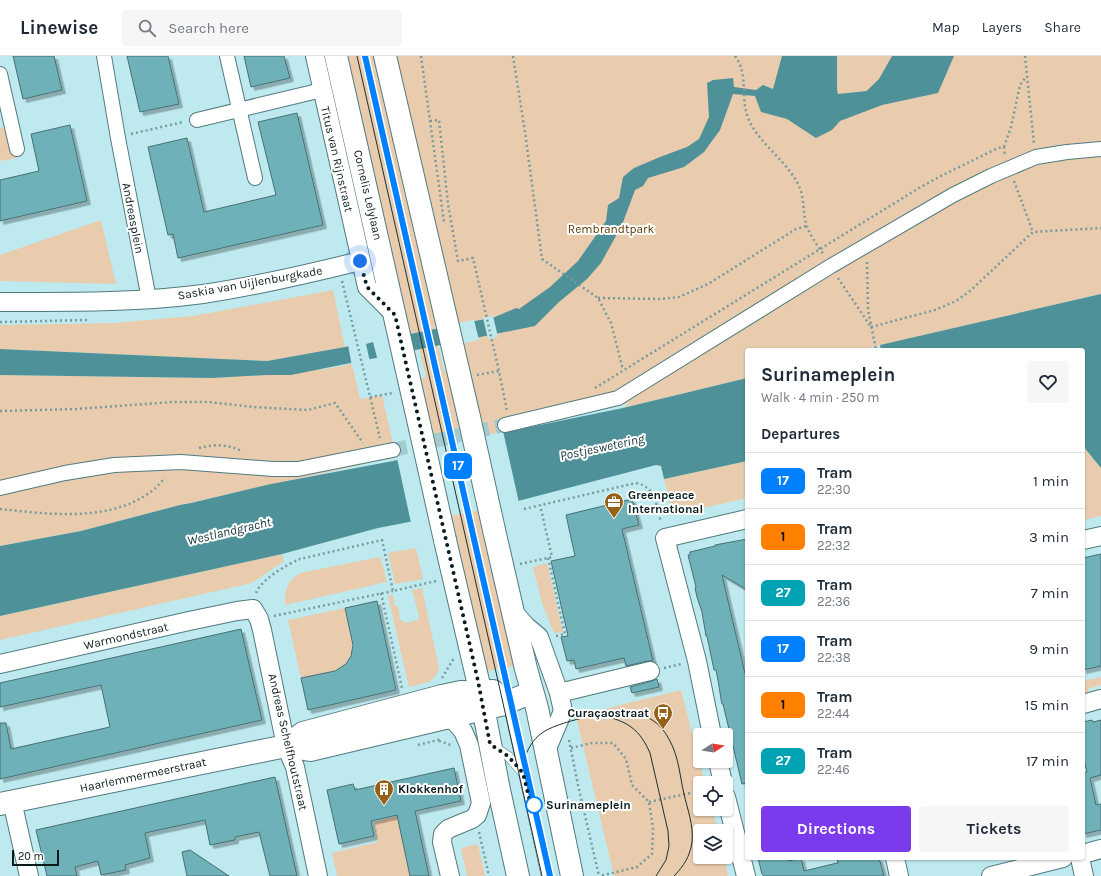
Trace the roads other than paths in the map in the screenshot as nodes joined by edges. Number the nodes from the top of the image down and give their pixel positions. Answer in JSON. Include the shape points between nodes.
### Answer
{"nodes":[{"id":1,"x":104,"y":56,"type":"edge"},
{"id":2,"x":227,"y":56,"type":"edge"},
{"id":3,"x":315,"y":56,"type":"edge"},
{"id":4,"x":336,"y":56,"type":"edge"},
{"id":5,"x":386,"y":56,"type":"edge"},
{"id":6,"x":0,"y":74,"type":"edge"},
{"id":7,"x":322,"y":90,"type":"junction"},
{"id":8,"x":240,"y":110,"type":"junction"},
{"id":9,"x":197,"y":120,"type":"road end"},
{"id":10,"x":17,"y":149,"type":"dead end"},
{"id":11,"x":1101,"y":149,"type":"edge"},
{"id":12,"x":255,"y":178,"type":"dead end"},
{"id":13,"x":360,"y":261,"type":"junction"},
{"id":14,"x":149,"y":299,"type":"junction"},
{"id":15,"x":0,"y":302,"type":"edge"},
{"id":16,"x":395,"y":315,"type":"junction"},
{"id":17,"x":508,"y":424,"type":"tunnel mouth"},
{"id":18,"x":393,"y":450,"type":"tunnel mouth"},
{"id":19,"x":0,"y":488,"type":"edge"},
{"id":20,"x":745,"y":519,"type":"edge"},
{"id":21,"x":1101,"y":536,"type":"edge"},
{"id":22,"x":1085,"y":540,"type":"edge"},
{"id":23,"x":512,"y":610,"type":"junction"},
{"id":24,"x":256,"y":614,"type":"joint"},
{"id":25,"x":0,"y":664,"type":"edge"},
{"id":26,"x":650,"y":671,"type":"road end"},
{"id":27,"x":532,"y":692,"type":"junction"},
{"id":28,"x":559,"y":693,"type":"junction"},
{"id":29,"x":506,"y":697,"type":"junction"},
{"id":30,"x":1101,"y":699,"type":"edge"},
{"id":31,"x":479,"y":703,"type":"junction"},
{"id":32,"x":1085,"y":703,"type":"edge"},
{"id":33,"x":447,"y":717,"type":"junction"},
{"id":34,"x":711,"y":728,"type":"edge"},
{"id":35,"x":480,"y":744,"type":"junction"},
{"id":36,"x":286,"y":746,"type":"junction"},
{"id":37,"x":546,"y":751,"type":"junction"},
{"id":38,"x":523,"y":773,"type":"junction"},
{"id":39,"x":6,"y":803,"type":"edge"},
{"id":40,"x":731,"y":816,"type":"edge"},
{"id":41,"x":1101,"y":849,"type":"edge"},
{"id":42,"x":1085,"y":853,"type":"edge"},
{"id":43,"x":895,"y":860,"type":"edge"},
{"id":44,"x":1055,"y":860,"type":"edge"},
{"id":45,"x":1080,"y":860,"type":"edge"},
{"id":46,"x":29,"y":876,"type":"edge"},
{"id":47,"x":318,"y":876,"type":"edge"},
{"id":48,"x":450,"y":876,"type":"edge"},
{"id":49,"x":518,"y":876,"type":"edge"},
{"id":50,"x":546,"y":876,"type":"edge"},
{"id":51,"x":572,"y":876,"type":"edge"},
{"id":52,"x":746,"y":876,"type":"edge"},
{"id":53,"x":899,"y":876,"type":"edge"},
{"id":54,"x":991,"y":876,"type":"edge"},
{"id":55,"x":1084,"y":876,"type":"edge"}],
"edges":[{"from":1,"to":14,"type":"street","name":"Andreasplein"},
{"from":2,"to":8,"type":"street"},
{"from":3,"to":7,"type":"street","name":"Titus van Rijnstraat"},
{"from":4,"to":16,"type":"main road","name":"Cornelis Lelylaan"},
{"from":5,"to":23,"type":"main road","bridge":true},
{"from":6,"to":10,"type":"street"},
{"from":7,"to":8,"type":"street"},
{"from":7,"to":13,"type":"street","name":"Titus van Rijnstraat"},
{"from":8,"to":9,"type":"street"},
{"from":8,"to":12,"type":"street"},
{"from":11,"to":17,"type":"street","via":[[1036,157],[953,195],[831,266],[618,398]]},
{"from":13,"to":14,"type":"street","name":"Saskia van Uijlenburgkade","via":[[202,294]]},
{"from":13,"to":16,"type":"street","via":[[367,287]]},
{"from":14,"to":15,"type":"street","name":"Saskia van Uijlenburgkade","via":[[110,302]]},
{"from":16,"to":31,"type":"main road","name":"Cornelis Lelylaan","bridge":true},
{"from":18,"to":19,"type":"street","via":[[298,470],[181,462],[114,465]]},
{"from":20,"to":34,"type":"street","via":[[665,538],[697,660]]},
{"from":21,"to":22,"type":"street"},
{"from":23,"to":27,"type":"main road"},
{"from":23,"to":28,"type":"street","via":[[539,637]]},
{"from":24,"to":25,"type":"street","name":"Warmondstraat","via":[[237,611]]},
{"from":24,"to":36,"type":"street","name":"Andreas Schelfhoutstraat","via":[[262,630]]},
{"from":26,"to":28,"type":"street"},
{"from":27,"to":29,"type":"main road"},
{"from":27,"to":37,"type":"main road"},
{"from":28,"to":37,"type":"street","via":[[563,711]]},
{"from":29,"to":31,"type":"main road"},
{"from":29,"to":38,"type":"lane"},
{"from":30,"to":32,"type":"street"},
{"from":31,"to":33,"type":"main road"},
{"from":31,"to":35,"type":"main road"},
{"from":31,"to":36,"type":"main road","via":[[461,692],[303,733]]},
{"from":33,"to":35,"type":"street"},
{"from":33,"to":36,"type":"main road","via":[[310,750]]},
{"from":35,"to":38,"type":"lane","via":[[508,756]]},
{"from":35,"to":48,"type":"street","via":[[480,809],[472,819],[448,829],[443,834],[442,842]]},
{"from":35,"to":49,"type":"main road"},
{"from":36,"to":39,"type":"main road","name":"Haarlemmermeerstraat"},
{"from":36,"to":47,"type":"street","name":"Andreas Schelfhoutstraat","via":[[295,767]]},
{"from":37,"to":51,"type":"main road"},
{"from":38,"to":50,"type":"lane"},
{"from":39,"to":46,"type":"street"},
{"from":40,"to":52,"type":"street"},
{"from":41,"to":42,"type":"street"},
{"from":43,"to":53,"type":"street"},
{"from":44,"to":54,"type":"street"},
{"from":45,"to":55,"type":"street"}]}
